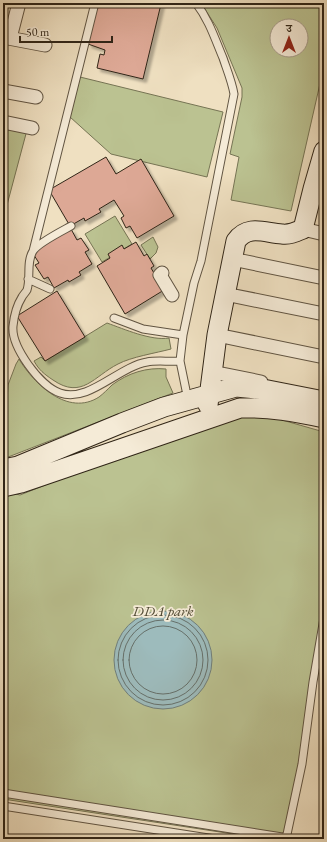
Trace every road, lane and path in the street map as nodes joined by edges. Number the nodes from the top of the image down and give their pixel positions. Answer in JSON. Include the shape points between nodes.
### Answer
{"nodes":[{"id":1,"x":19,"y":3,"type":"edge"},
{"id":2,"x":95,"y":3,"type":"edge"},
{"id":3,"x":196,"y":3,"type":"edge"},
{"id":4,"x":7,"y":38,"type":"edge"},
{"id":5,"x":45,"y":45,"type":"dead end"},
{"id":6,"x":3,"y":91,"type":"edge"},
{"id":7,"x":36,"y":98,"type":"dead end"},
{"id":8,"x":3,"y":122,"type":"edge"},
{"id":9,"x":32,"y":128,"type":"dead end"},
{"id":10,"x":324,"y":153,"type":"edge"},
{"id":11,"x":318,"y":190,"type":"edge"},
{"id":12,"x":71,"y":226,"type":"dead end"},
{"id":13,"x":303,"y":229,"type":"junction"},
{"id":14,"x":324,"y":234,"type":"edge"},
{"id":15,"x":33,"y":251,"type":"junction"},
{"id":16,"x":232,"y":259,"type":"junction"},
{"id":17,"x":162,"y":273,"type":"dead end"},
{"id":18,"x":324,"y":278,"type":"edge"},
{"id":19,"x":28,"y":279,"type":"junction"},
{"id":20,"x":50,"y":289,"type":"dead end"},
{"id":21,"x":225,"y":294,"type":"junction"},
{"id":22,"x":172,"y":295,"type":"dead end"},
{"id":23,"x":324,"y":314,"type":"edge"},
{"id":24,"x":114,"y":318,"type":"dead end"},
{"id":25,"x":183,"y":335,"type":"junction"},
{"id":26,"x":217,"y":335,"type":"junction"},
{"id":27,"x":324,"y":357,"type":"edge"},
{"id":28,"x":180,"y":362,"type":"junction"},
{"id":29,"x":212,"y":372,"type":"junction"},
{"id":30,"x":324,"y":394,"type":"edge"},
{"id":31,"x":208,"y":395,"type":"junction"},
{"id":32,"x":188,"y":401,"type":"junction"},
{"id":33,"x":324,"y":401,"type":"edge"},
{"id":34,"x":324,"y":418,"type":"edge"},
{"id":35,"x":207,"y":419,"type":"junction"},
{"id":36,"x":3,"y":469,"type":"edge"},
{"id":37,"x":3,"y":487,"type":"edge"},
{"id":38,"x":324,"y":618,"type":"edge"},
{"id":39,"x":321,"y":655,"type":"edge"},
{"id":40,"x":3,"y":793,"type":"edge"},
{"id":41,"x":3,"y":806,"type":"edge"},
{"id":42,"x":286,"y":838,"type":"edge"},
{"id":43,"x":215,"y":839,"type":"edge"},
{"id":44,"x":296,"y":839,"type":"edge"}],
"edges":[{"from":1,"to":4,"type":"street"},
{"from":2,"to":15,"type":"lane"},
{"from":3,"to":25,"type":"lane","via":[[212,30],[234,94],[201,261]]},
{"from":4,"to":5,"type":"street"},
{"from":6,"to":7,"type":"street"},
{"from":8,"to":9,"type":"street"},
{"from":10,"to":11,"type":"street"},
{"from":11,"to":13,"type":"street"},
{"from":12,"to":15,"type":"lane"},
{"from":13,"to":14,"type":"street"},
{"from":13,"to":16,"type":"street","via":[[283,234],[256,230],[248,232],[236,241]]},
{"from":15,"to":19,"type":"lane"},
{"from":16,"to":18,"type":"street"},
{"from":16,"to":21,"type":"street"},
{"from":17,"to":22,"type":"street","via":[[160,275]]},
{"from":19,"to":20,"type":"lane"},
{"from":19,"to":28,"type":"lane","via":[[27,290],[16,310],[13,327],[15,339],[19,351],[38,377],[60,393],[74,395],[88,391],[123,371],[146,362]]},
{"from":21,"to":23,"type":"street"},
{"from":21,"to":26,"type":"street"},
{"from":24,"to":25,"type":"lane","via":[[143,329]]},
{"from":25,"to":28,"type":"lane"},
{"from":26,"to":27,"type":"street"},
{"from":26,"to":29,"type":"street"},
{"from":28,"to":32,"type":"lane"},
{"from":29,"to":30,"type":"street"},
{"from":29,"to":31,"type":"street"},
{"from":31,"to":32,"type":"street"},
{"from":31,"to":33,"type":"street","via":[[236,387],[268,390]]},
{"from":31,"to":35,"type":"street"},
{"from":32,"to":36,"type":"street","via":[[164,407],[18,466]]},
{"from":34,"to":35,"type":"street","via":[[260,407],[240,408]]},
{"from":35,"to":37,"type":"street"},
{"from":38,"to":39,"type":"lane"},
{"from":39,"to":42,"type":"lane"},
{"from":40,"to":42,"type":"lane"},
{"from":41,"to":43,"type":"lane"},
{"from":42,"to":44,"type":"lane"}]}
